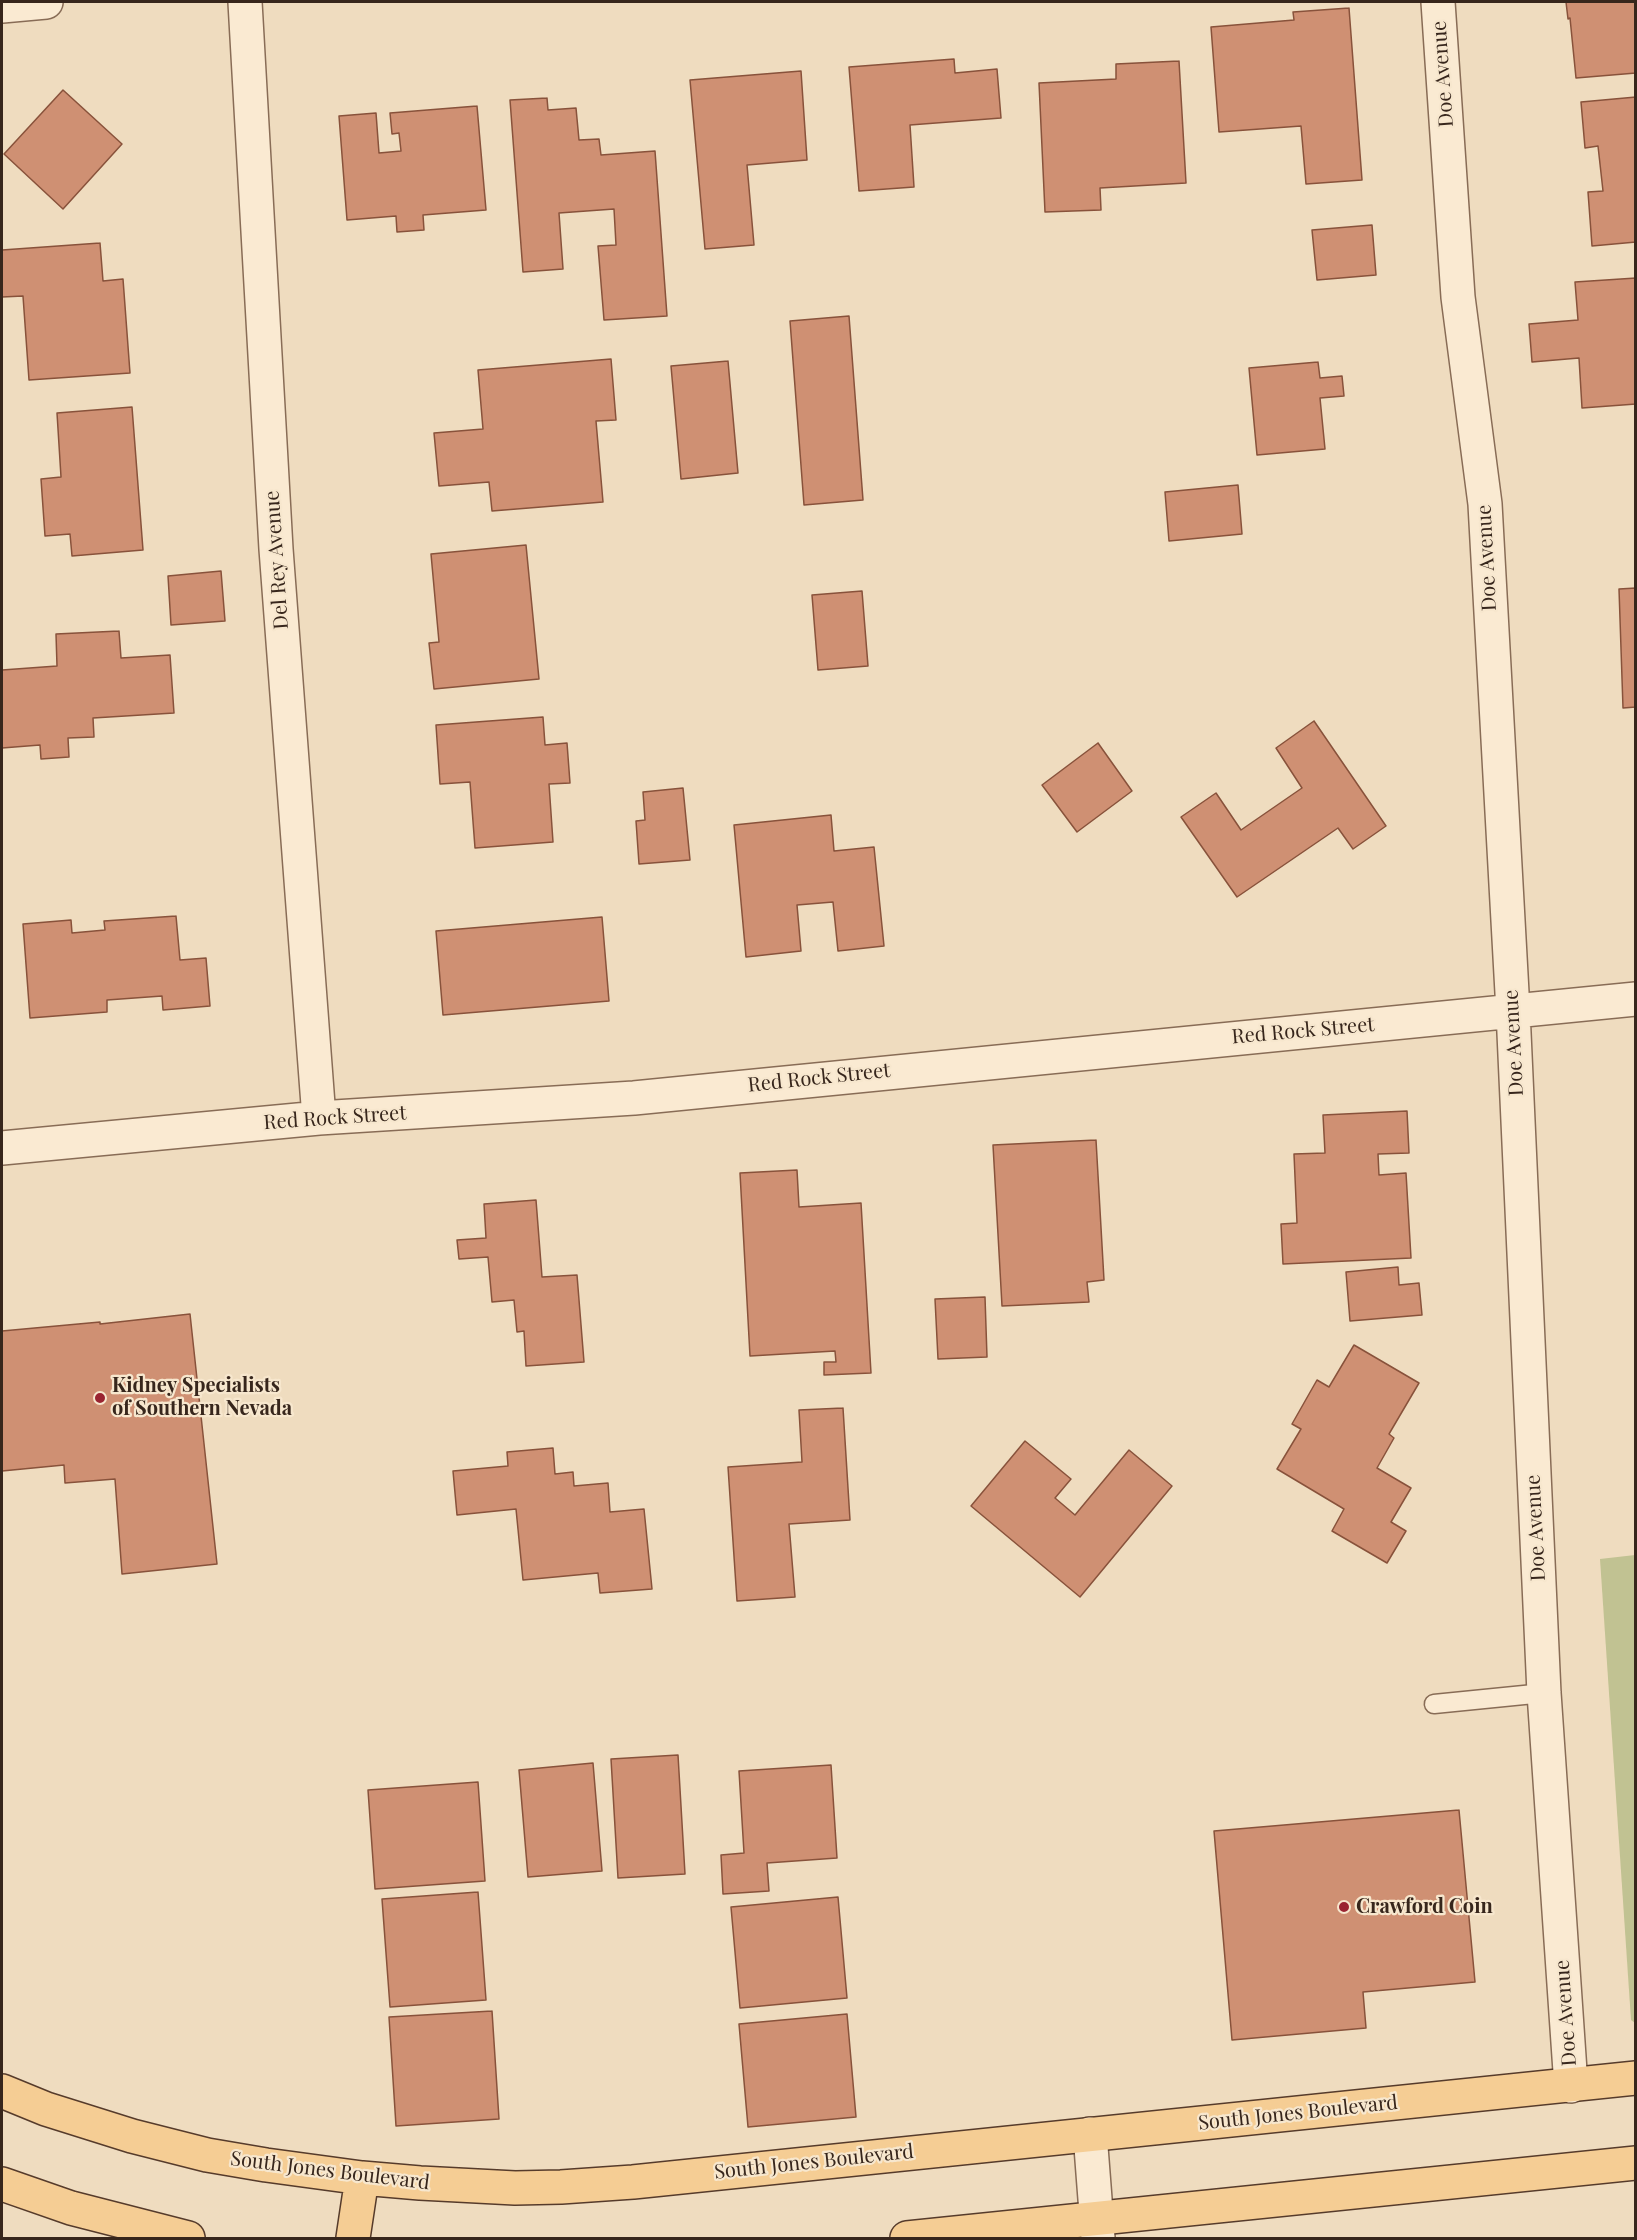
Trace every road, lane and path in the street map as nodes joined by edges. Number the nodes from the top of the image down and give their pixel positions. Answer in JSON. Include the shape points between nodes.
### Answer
{"nodes":[{"id":1,"x":46,"y":2,"type":"edge"},
{"id":2,"x":245,"y":2,"type":"edge"},
{"id":3,"x":1438,"y":2,"type":"edge"},
{"id":4,"x":2,"y":6,"type":"edge"},
{"id":5,"x":1635,"y":999,"type":"edge"},
{"id":6,"x":1512,"y":1011,"type":"junction"},
{"id":7,"x":319,"y":1118,"type":"junction"},
{"id":8,"x":2,"y":1148,"type":"edge"},
{"id":9,"x":1544,"y":1693,"type":"junction"},
{"id":10,"x":1434,"y":1704,"type":"dead end"},
{"id":11,"x":1635,"y":2078,"type":"edge"},
{"id":12,"x":1571,"y":2086,"type":"junction"},
{"id":13,"x":2,"y":2091,"type":"edge"},
{"id":14,"x":1090,"y":2134,"type":"junction"},
{"id":15,"x":1635,"y":2163,"type":"edge"},
{"id":16,"x":362,"y":2178,"type":"junction"},
{"id":17,"x":2,"y":2184,"type":"edge"},
{"id":18,"x":1097,"y":2229,"type":"edge"},
{"id":19,"x":188,"y":2238,"type":"edge"},
{"id":20,"x":353,"y":2238,"type":"edge"},
{"id":21,"x":907,"y":2238,"type":"edge"}],
"edges":[{"from":1,"to":4,"type":"street"},
{"from":2,"to":7,"type":"street","name":"Del Rey Avenue","via":[[277,560]]},
{"from":3,"to":6,"type":"street","name":"Doe Avenue","via":[[1458,297],[1485,504]]},
{"from":5,"to":6,"type":"street","name":"Red Rock Street"},
{"from":6,"to":7,"type":"street","name":"Red Rock Street","via":[[634,1098]]},
{"from":6,"to":9,"type":"street","name":"Doe Avenue"},
{"from":7,"to":8,"type":"street","name":"Red Rock Street"},
{"from":9,"to":10,"type":"lane"},
{"from":9,"to":12,"type":"street","name":"Doe Avenue"},
{"from":11,"to":12,"type":"main road","name":"South Jones Boulevard"},
{"from":12,"to":14,"type":"main road","name":"South Jones Boulevard"},
{"from":13,"to":16,"type":"main road","name":"South Jones Boulevard","via":[[121,2133],[207,2155]]},
{"from":14,"to":16,"type":"main road","name":"South Jones Boulevard","via":[[561,2187],[462,2186]]},
{"from":14,"to":18,"type":"street"},
{"from":15,"to":18,"type":"main road"},
{"from":16,"to":20,"type":"main road"},
{"from":17,"to":19,"type":"main road","via":[[71,2208]]},
{"from":18,"to":21,"type":"main road"}]}
